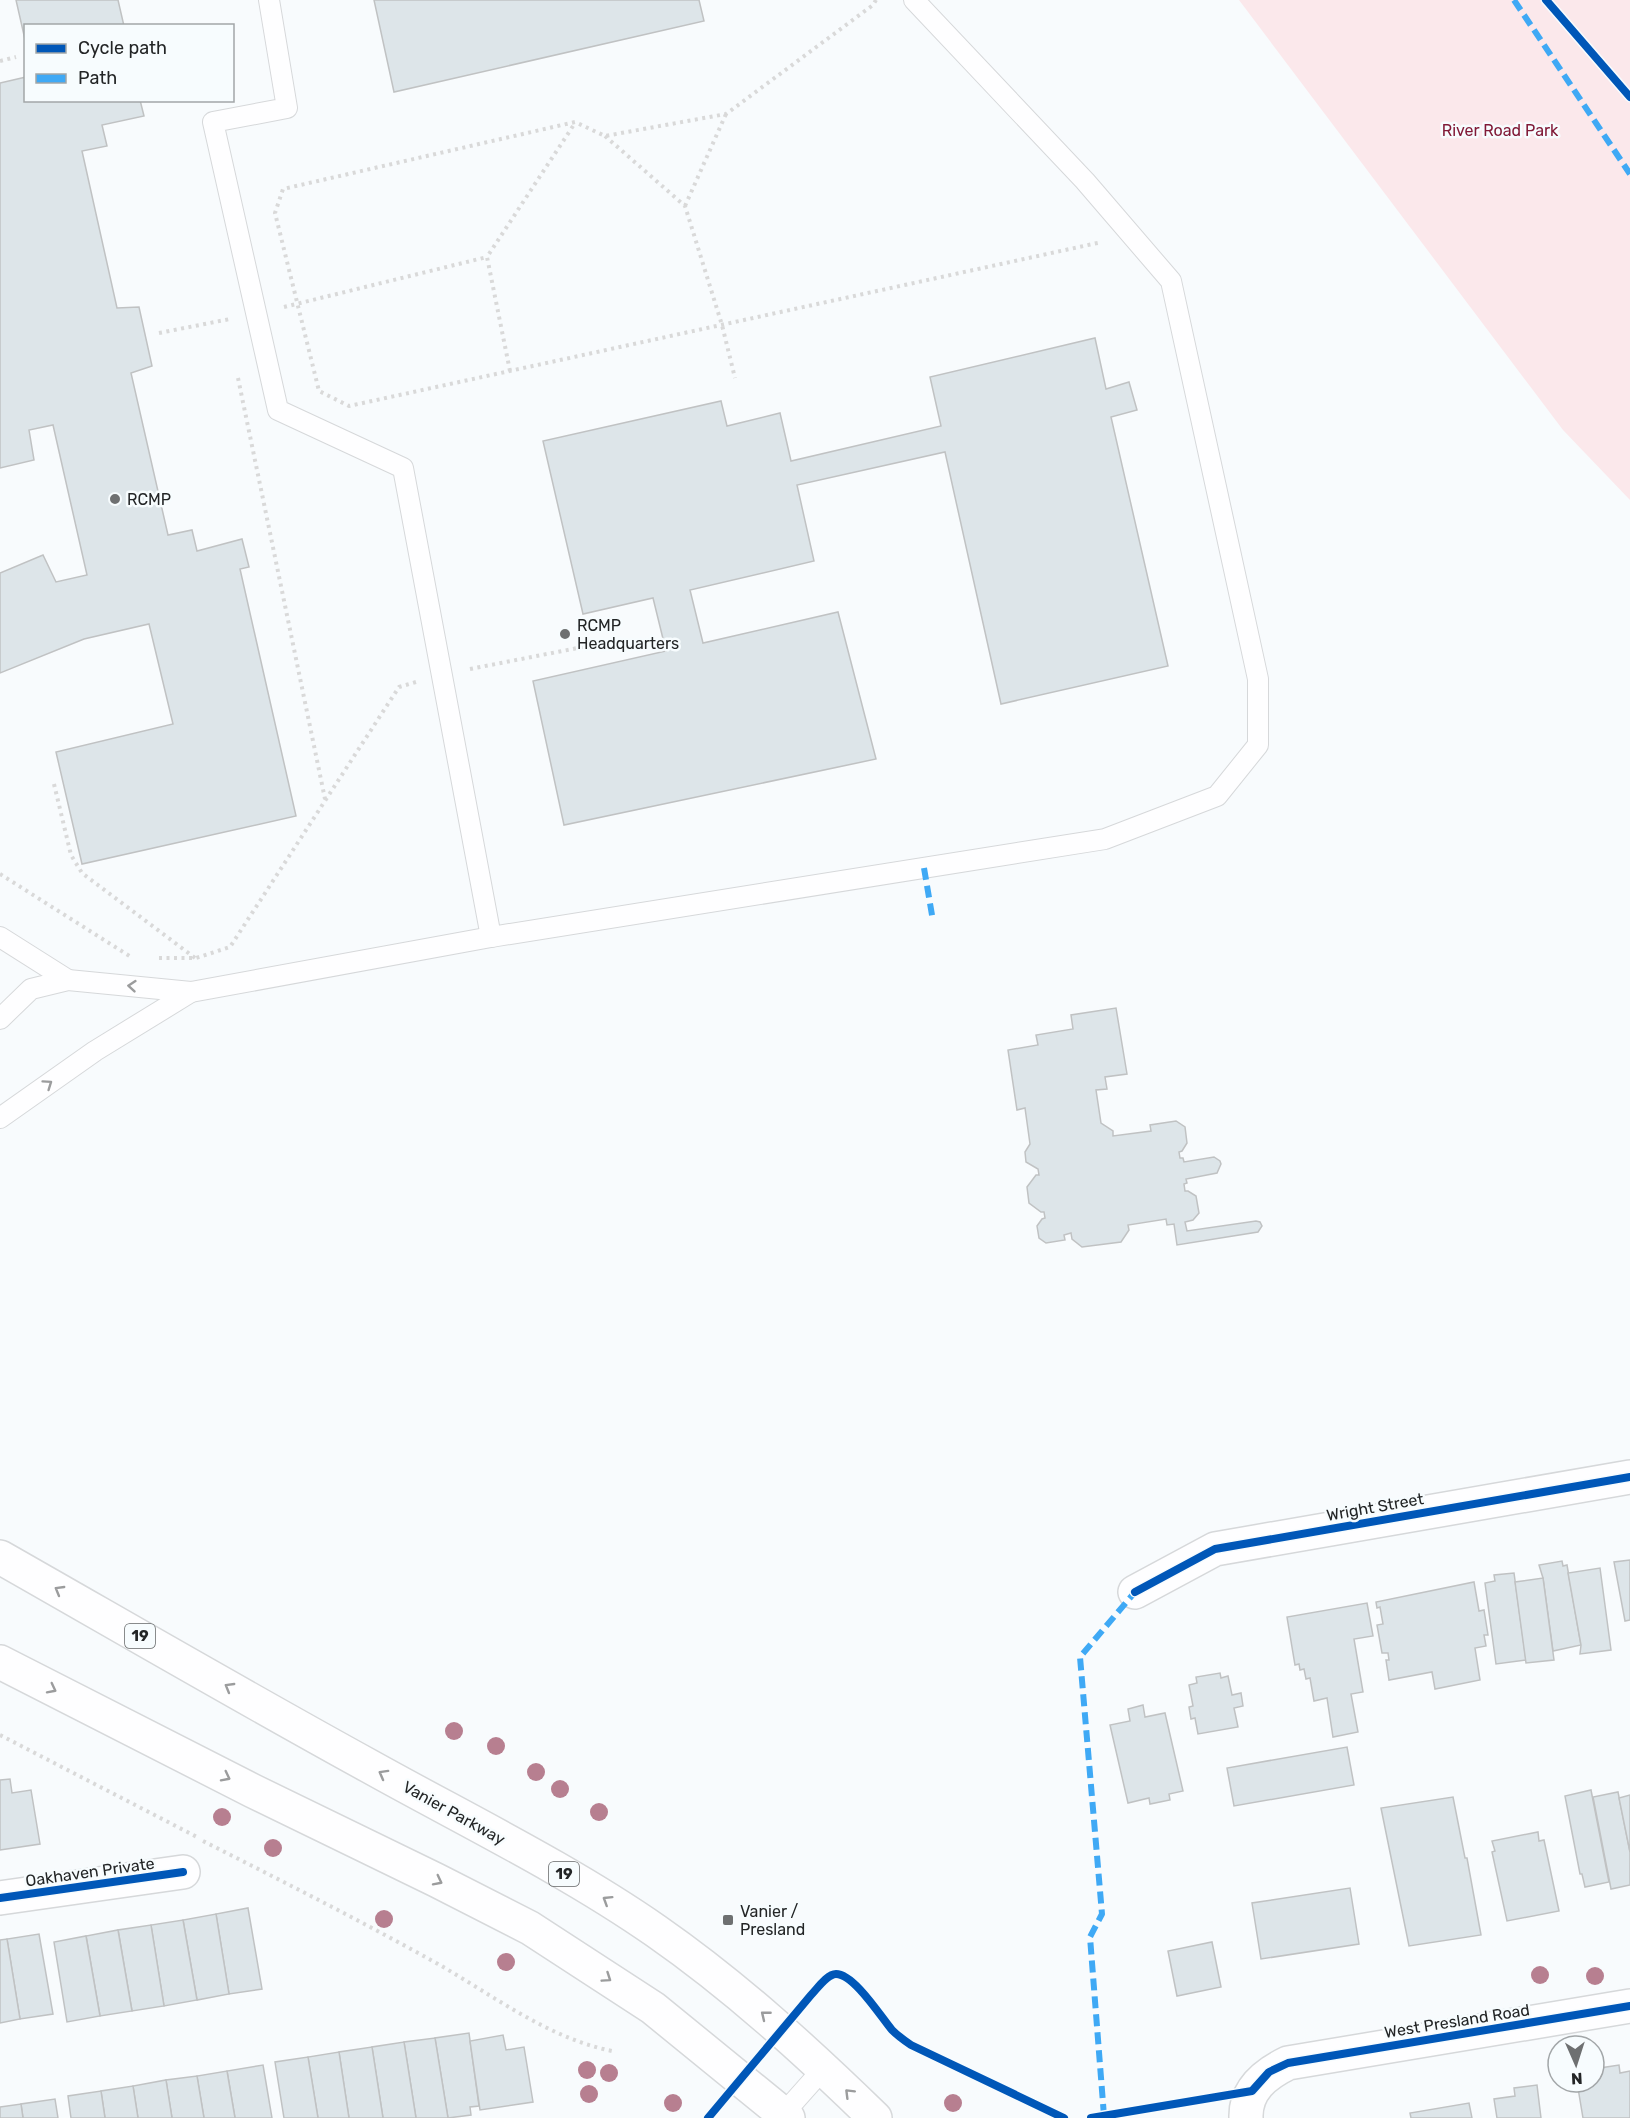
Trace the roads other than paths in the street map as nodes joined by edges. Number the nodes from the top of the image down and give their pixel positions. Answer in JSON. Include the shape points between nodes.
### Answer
{"nodes":[{"id":1,"x":269,"y":0,"type":"edge"},
{"id":2,"x":914,"y":0,"type":"edge"},
{"id":3,"x":0,"y":937,"type":"edge"},
{"id":4,"x":491,"y":937,"type":"junction"},
{"id":5,"x":68,"y":980,"type":"junction"},
{"id":6,"x":190,"y":992,"type":"junction"},
{"id":7,"x":0,"y":1019,"type":"edge"},
{"id":8,"x":0,"y":1118,"type":"edge"},
{"id":9,"x":1630,"y":1477,"type":"edge"},
{"id":10,"x":0,"y":1557,"type":"edge"},
{"id":11,"x":1135,"y":1592,"type":"dead end"},
{"id":12,"x":0,"y":1662,"type":"edge"},
{"id":13,"x":183,"y":1872,"type":"dead end"},
{"id":14,"x":0,"y":1898,"type":"edge"},
{"id":15,"x":1630,"y":2006,"type":"edge"},
{"id":16,"x":824,"y":2068,"type":"junction"},
{"id":17,"x":786,"y":2116,"type":"edge"},
{"id":18,"x":875,"y":2118,"type":"edge"},
{"id":19,"x":1246,"y":2118,"type":"edge"}],
"edges":[{"from":1,"to":4,"type":"lane","via":[[287,108],[213,123],[279,410],[403,468]]},
{"from":2,"to":4,"type":"lane","via":[[1085,181],[1171,281],[1258,679],[1258,745],[1217,796],[1105,839]]},
{"from":3,"to":5,"type":"lane"},
{"from":4,"to":6,"type":"lane"},
{"from":6,"to":5,"type":"lane","one_way":true},
{"from":5,"to":7,"type":"lane","via":[[31,989]]},
{"from":8,"to":6,"type":"lane","one_way":true,"via":[[95,1051]]},
{"from":9,"to":11,"type":"main road","name":"Wright Street","via":[[1215,1549]]},
{"from":16,"to":10,"type":"main road","name":"Vanier Parkway","number":"19","one_way":true,"via":[[781,2028],[655,1930],[535,1857],[279,1717]]},
{"from":12,"to":17,"type":"main road","one_way":true,"via":[[530,1928],[653,2008]]},
{"from":13,"to":14,"type":"main road","name":"Oakhaven Private"},
{"from":15,"to":19,"type":"main road","name":"West Presland Road","via":[[1288,2063],[1269,2072],[1252,2091]]},
{"from":16,"to":17,"type":"lane"},
{"from":18,"to":16,"type":"main road","name":"Vanier Parkway","number":"19","one_way":true}]}
